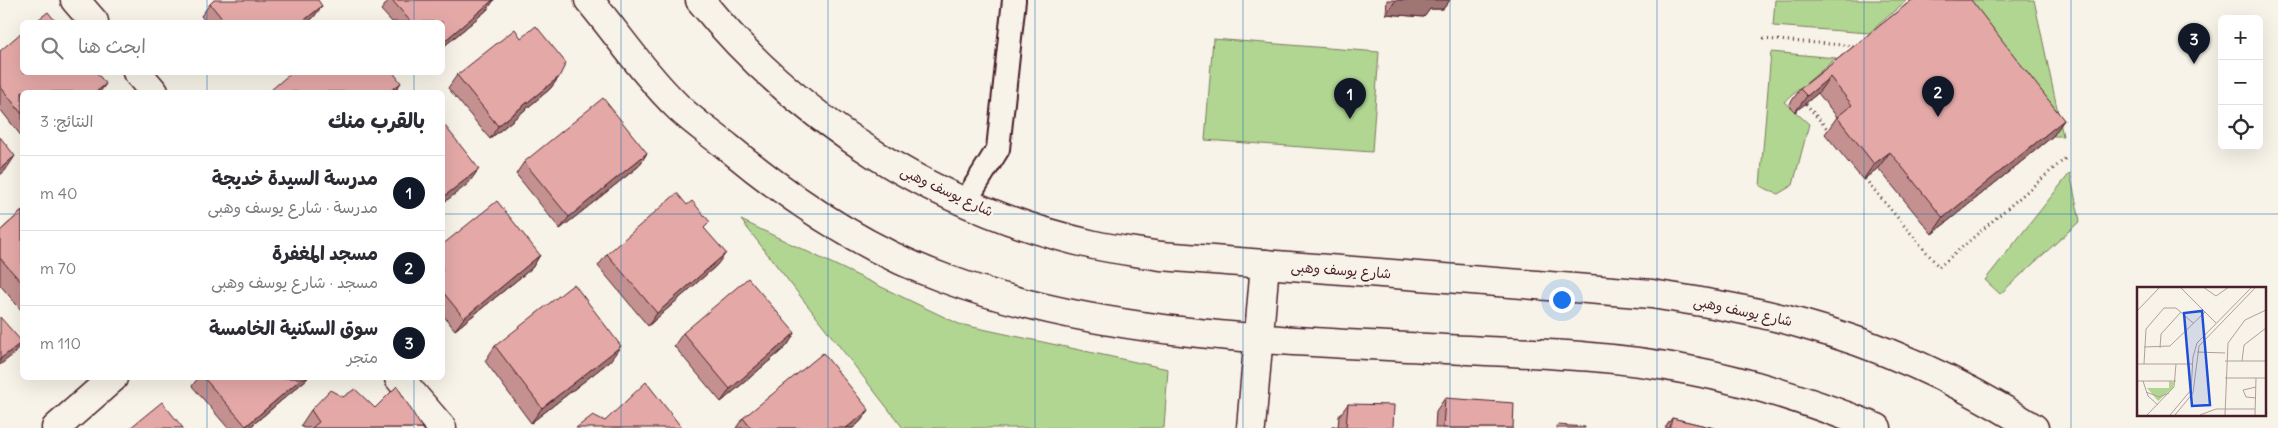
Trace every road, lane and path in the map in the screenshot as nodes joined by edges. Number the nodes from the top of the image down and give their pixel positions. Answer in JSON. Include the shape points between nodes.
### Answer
{"nodes":[{"id":1,"x":75,"y":0,"type":"edge"},
{"id":2,"x":589,"y":0,"type":"edge"},
{"id":3,"x":700,"y":0,"type":"edge"},
{"id":4,"x":1014,"y":0,"type":"edge"},
{"id":5,"x":92,"y":20,"type":"edge"},
{"id":6,"x":1763,"y":39,"type":"dead end"},
{"id":7,"x":1864,"y":40,"type":"edge"},
{"id":8,"x":1856,"y":46,"type":"junction"},
{"id":9,"x":1850,"y":52,"type":"edge"},
{"id":10,"x":140,"y":75,"type":"edge"},
{"id":11,"x":152,"y":90,"type":"edge"},
{"id":12,"x":1806,"y":104,"type":"edge"},
{"id":13,"x":1829,"y":131,"type":"dead end"},
{"id":14,"x":2067,"y":156,"type":"dead end"},
{"id":15,"x":1865,"y":179,"type":"dead end"},
{"id":16,"x":964,"y":202,"type":"junction"},
{"id":17,"x":1265,"y":264,"type":"junction"},
{"id":18,"x":1259,"y":340,"type":"junction"},
{"id":19,"x":111,"y":380,"type":"edge"},
{"id":20,"x":401,"y":380,"type":"edge"},
{"id":21,"x":56,"y":428,"type":"edge"},
{"id":22,"x":442,"y":428,"type":"edge"},
{"id":23,"x":1251,"y":428,"type":"edge"},
{"id":24,"x":1877,"y":428,"type":"edge"},
{"id":25,"x":2034,"y":428,"type":"edge"}],
"edges":[{"from":1,"to":5,"type":"street"},
{"from":2,"to":18,"type":"street","via":[[639,65],[681,110],[770,182],[880,250],[943,278],[1009,300],[1077,316]]},
{"from":3,"to":16,"type":"street","name":"شارع يوسف وهبى","via":[[758,64],[845,136],[903,172]]},
{"from":4,"to":16,"type":"lane","via":[[998,149]]},
{"from":6,"to":8,"type":"path"},
{"from":7,"to":8,"type":"path"},
{"from":8,"to":9,"type":"path"},
{"from":10,"to":11,"type":"street"},
{"from":12,"to":13,"type":"path"},
{"from":14,"to":15,"type":"path","via":[[1939,267]]},
{"from":16,"to":17,"type":"street","name":"شارع يوسف وهبى","via":[[1028,226],[1094,245],[1161,256]]},
{"from":17,"to":18,"type":"street"},
{"from":17,"to":25,"type":"street","name":"شارع يوسف وهبى","via":[[1652,294],[1728,306],[1802,324],[1875,348],[1946,378]]},
{"from":18,"to":23,"type":"street"},
{"from":18,"to":24,"type":"street","via":[[1629,361],[1756,385]]},
{"from":19,"to":21,"type":"street"},
{"from":20,"to":22,"type":"street"}]}
